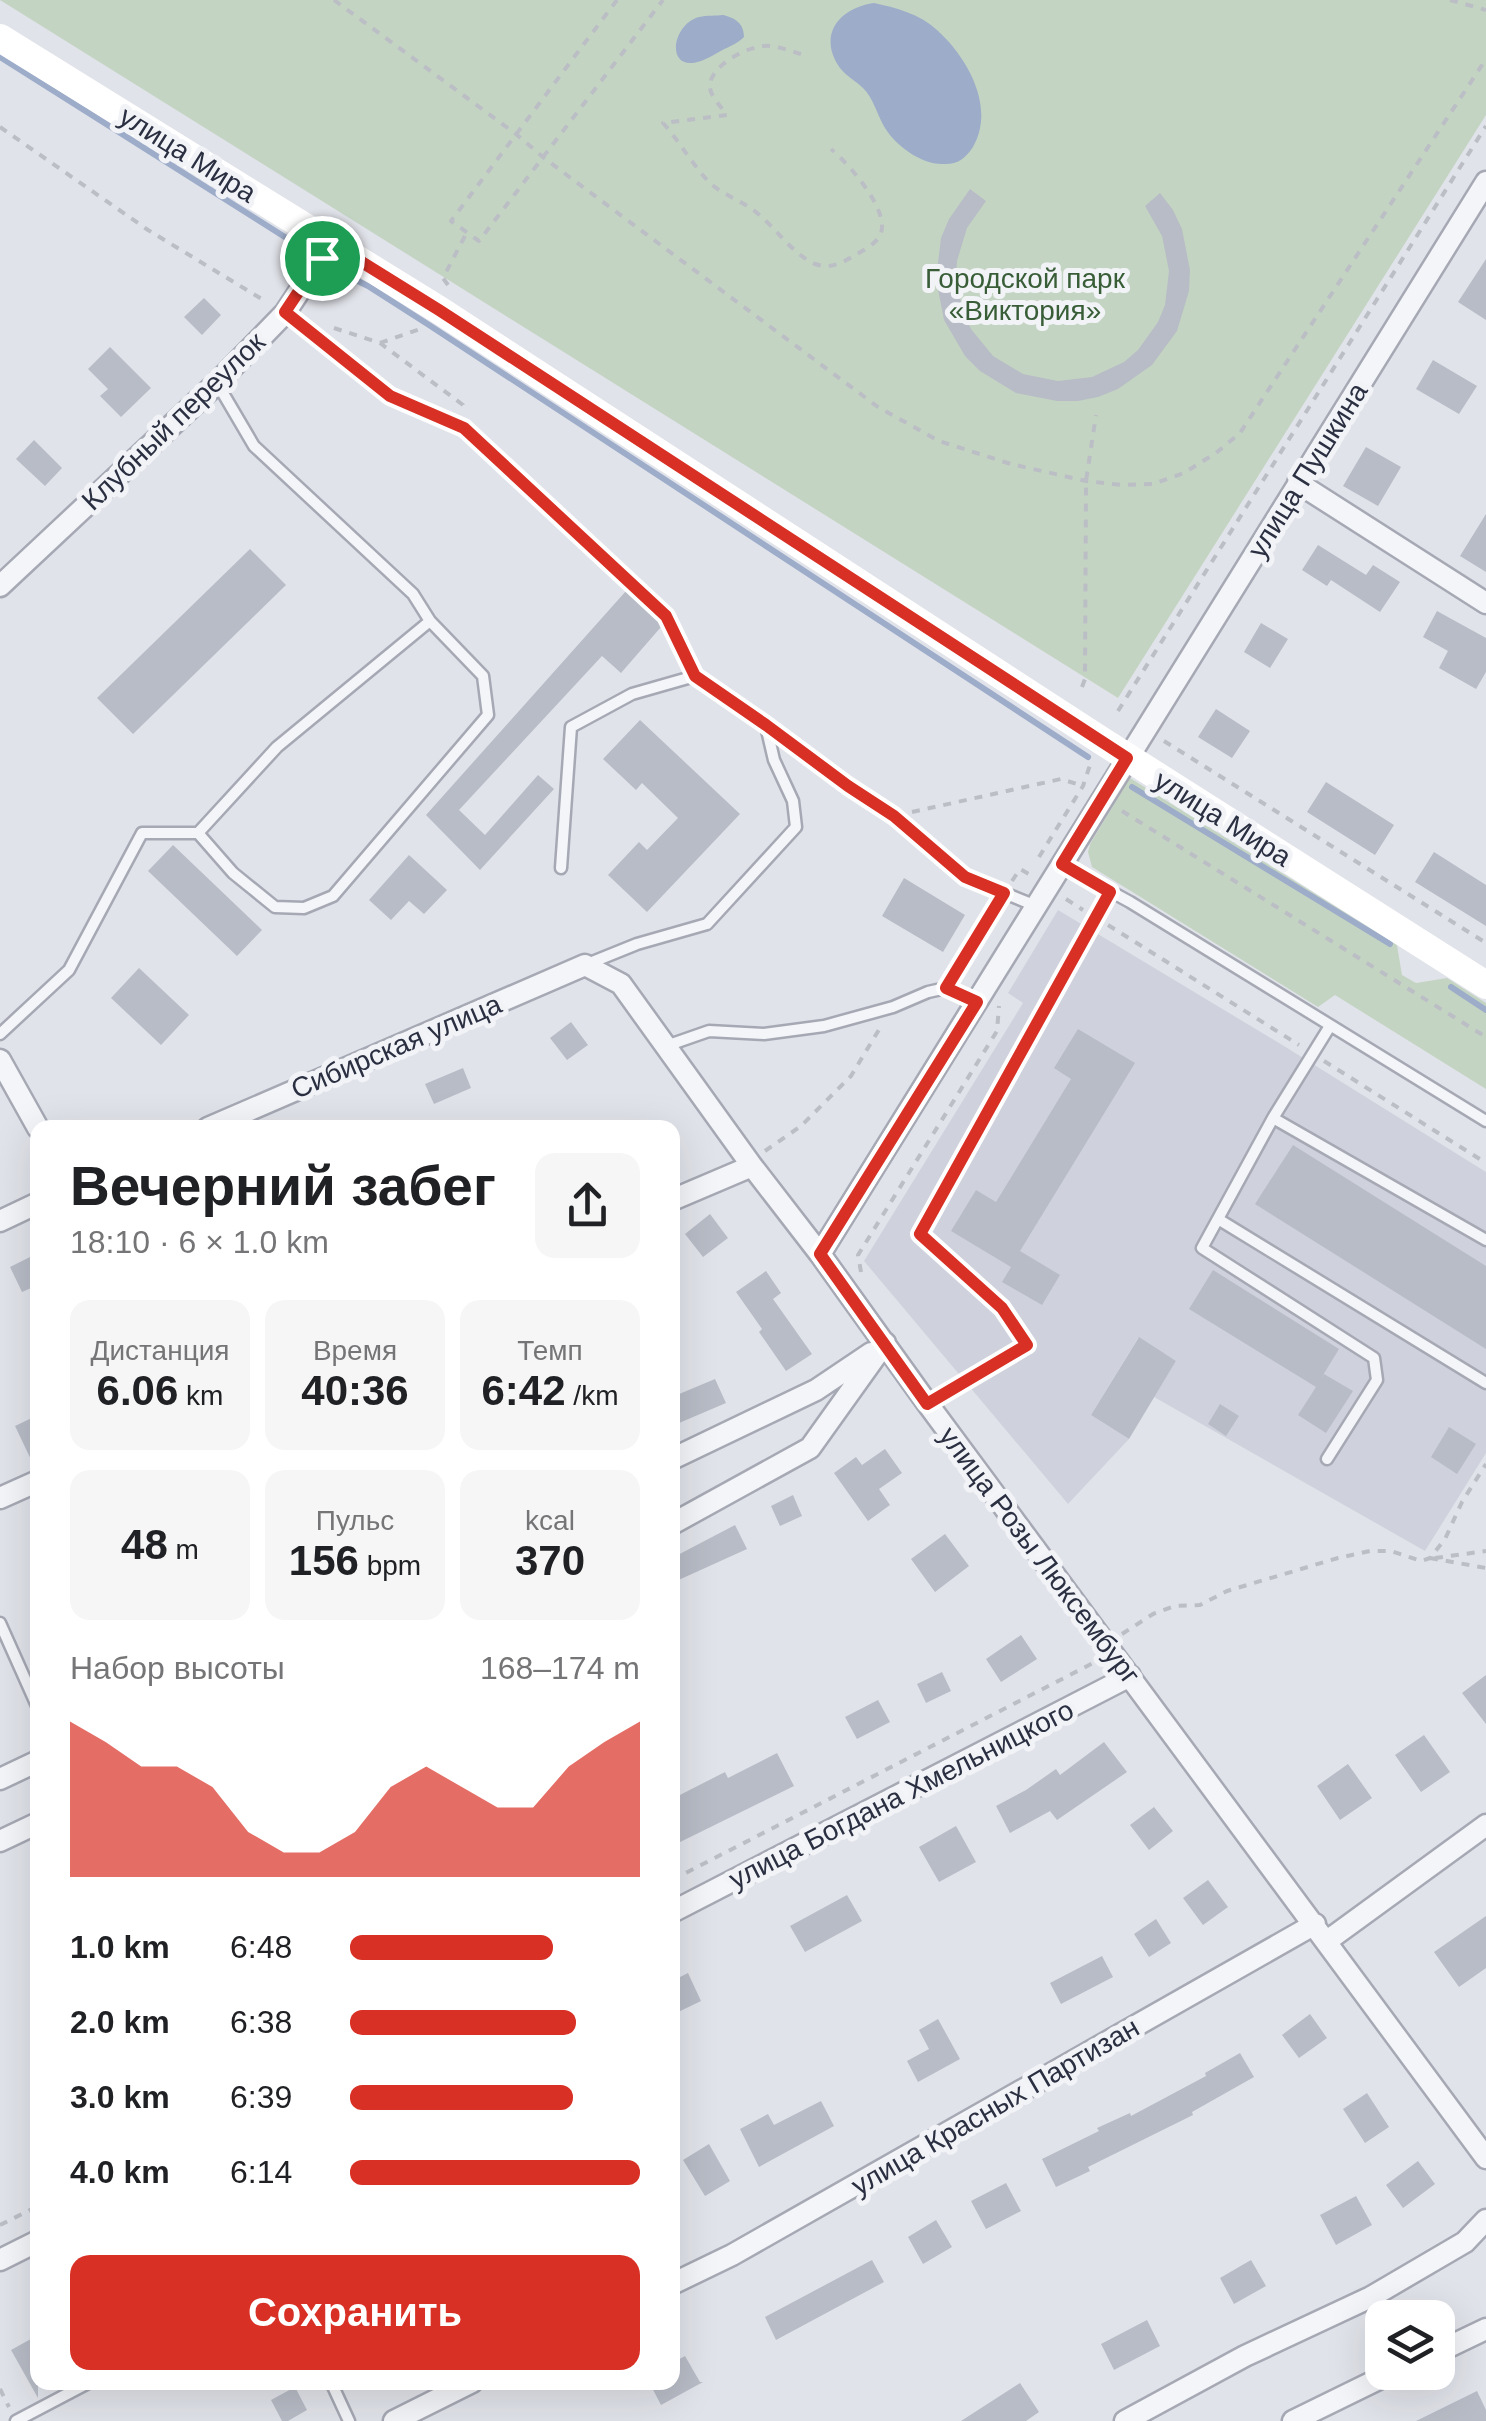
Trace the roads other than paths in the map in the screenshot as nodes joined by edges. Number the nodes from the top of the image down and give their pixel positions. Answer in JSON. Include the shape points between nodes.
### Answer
{"nodes":[{"id":1,"x":0,"y":38,"type":"edge"},
{"id":2,"x":1486,"y":182,"type":"edge"},
{"id":3,"x":331,"y":243,"type":"junction"},
{"id":4,"x":285,"y":312,"type":"junction"},
{"id":5,"x":216,"y":382,"type":"junction"},
{"id":6,"x":1298,"y":483,"type":"junction"},
{"id":7,"x":0,"y":586,"type":"edge"},
{"id":8,"x":1486,"y":603,"type":"edge"},
{"id":9,"x":430,"y":621,"type":"junction"},
{"id":10,"x":695,"y":676,"type":"junction"},
{"id":11,"x":766,"y":725,"type":"junction"},
{"id":12,"x":1127,"y":758,"type":"junction"},
{"id":13,"x":198,"y":833,"type":"junction"},
{"id":14,"x":1062,"y":864,"type":"junction"},
{"id":15,"x":562,"y":868,"type":"dead end"},
{"id":16,"x":1110,"y":892,"type":"junction"},
{"id":17,"x":1036,"y":906,"type":"junction"},
{"id":18,"x":584,"y":964,"type":"junction"},
{"id":19,"x":1486,"y":985,"type":"edge"},
{"id":20,"x":977,"y":1002,"type":"junction"},
{"id":21,"x":1330,"y":1026,"type":"junction"},
{"id":22,"x":0,"y":1034,"type":"edge"},
{"id":23,"x":666,"y":1046,"type":"junction"},
{"id":24,"x":0,"y":1060,"type":"edge"},
{"id":25,"x":1274,"y":1118,"type":"junction"},
{"id":26,"x":34,"y":1120,"type":"edge"},
{"id":27,"x":226,"y":1120,"type":"edge"},
{"id":28,"x":1486,"y":1121,"type":"edge"},
{"id":29,"x":752,"y":1166,"type":"junction"},
{"id":30,"x":680,"y":1197,"type":"edge"},
{"id":31,"x":30,"y":1207,"type":"edge"},
{"id":32,"x":1218,"y":1219,"type":"junction"},
{"id":33,"x":0,"y":1221,"type":"edge"},
{"id":34,"x":1486,"y":1240,"type":"edge"},
{"id":35,"x":820,"y":1254,"type":"junction"},
{"id":36,"x":885,"y":1343,"type":"junction"},
{"id":37,"x":1486,"y":1383,"type":"edge"},
{"id":38,"x":927,"y":1404,"type":"junction"},
{"id":39,"x":680,"y":1455,"type":"edge"},
{"id":40,"x":1327,"y":1459,"type":"dead end"},
{"id":41,"x":30,"y":1485,"type":"edge"},
{"id":42,"x":0,"y":1498,"type":"edge"},
{"id":43,"x":680,"y":1520,"type":"edge"},
{"id":44,"x":0,"y":1623,"type":"edge"},
{"id":45,"x":1130,"y":1676,"type":"junction"},
{"id":46,"x":30,"y":1690,"type":"edge"},
{"id":47,"x":30,"y":1765,"type":"edge"},
{"id":48,"x":0,"y":1779,"type":"edge"},
{"id":49,"x":1486,"y":1825,"type":"edge"},
{"id":50,"x":30,"y":1827,"type":"edge"},
{"id":51,"x":0,"y":1840,"type":"edge"},
{"id":52,"x":680,"y":1908,"type":"edge"},
{"id":53,"x":1321,"y":1933,"type":"junction"},
{"id":54,"x":1486,"y":2158,"type":"edge"},
{"id":55,"x":1486,"y":2220,"type":"edge"},
{"id":56,"x":30,"y":2244,"type":"edge"},
{"id":57,"x":0,"y":2260,"type":"edge"},
{"id":58,"x":680,"y":2280,"type":"edge"},
{"id":59,"x":1486,"y":2329,"type":"edge"},
{"id":60,"x":1455,"y":2344,"type":"edge"},
{"id":61,"x":1365,"y":2385,"type":"edge"},
{"id":62,"x":75,"y":2390,"type":"edge"},
{"id":63,"x":334,"y":2390,"type":"edge"},
{"id":64,"x":456,"y":2390,"type":"edge"},
{"id":65,"x":16,"y":2421,"type":"edge"},
{"id":66,"x":349,"y":2421,"type":"edge"},
{"id":67,"x":394,"y":2421,"type":"edge"},
{"id":68,"x":1125,"y":2421,"type":"edge"},
{"id":69,"x":1292,"y":2421,"type":"edge"}],
"edges":[{"from":1,"to":3,"type":"main road","name":"улица Мира"},
{"from":2,"to":6,"type":"street","name":"улица Пушкина"},
{"from":3,"to":4,"type":"street","name":"Клубный переулок"},
{"from":3,"to":12,"type":"main road","name":"улица Мира"},
{"from":4,"to":5,"type":"street","name":"Клубный переулок"},
{"from":4,"to":10,"type":"lane","via":[[390,396],[464,428],[666,616]]},
{"from":5,"to":7,"type":"street","name":"Клубный переулок"},
{"from":5,"to":9,"type":"lane","via":[[254,446],[413,594]]},
{"from":6,"to":8,"type":"street"},
{"from":6,"to":12,"type":"street","name":"улица Пушкина"},
{"from":9,"to":13,"type":"lane","via":[[276,747]]},
{"from":9,"to":13,"type":"lane","via":[[482,676],[488,715],[333,896],[304,908],[275,907]]},
{"from":10,"to":11,"type":"lane"},
{"from":10,"to":15,"type":"lane","via":[[632,694],[571,726]]},
{"from":11,"to":17,"type":"lane","via":[[894,816],[965,877]]},
{"from":11,"to":18,"type":"lane","via":[[796,827],[706,924]]},
{"from":12,"to":14,"type":"street","name":"улица Пушкина"},
{"from":12,"to":19,"type":"main road","name":"улица Мира"},
{"from":13,"to":22,"type":"lane","via":[[142,833],[69,970]]},
{"from":14,"to":16,"type":"lane"},
{"from":14,"to":17,"type":"street","name":"улица Пушкина"},
{"from":16,"to":21,"type":"lane"},
{"from":16,"to":38,"type":"lane","via":[[920,1234],[1002,1308],[1027,1345]]},
{"from":17,"to":20,"type":"street","name":"улица Пушкина"},
{"from":18,"to":23,"type":"street","name":"улица Розы Люксембург","via":[[621,984]]},
{"from":18,"to":27,"type":"street","name":"Сибирская улица"},
{"from":20,"to":23,"type":"lane","via":[[946,988],[824,1026],[764,1034],[709,1031]]},
{"from":20,"to":35,"type":"street","name":"улица Пушкина"},
{"from":21,"to":25,"type":"lane"},
{"from":21,"to":28,"type":"lane"},
{"from":23,"to":29,"type":"street","name":"улица Розы Люксембург"},
{"from":24,"to":26,"type":"street"},
{"from":25,"to":32,"type":"lane"},
{"from":25,"to":34,"type":"lane"},
{"from":29,"to":30,"type":"street"},
{"from":29,"to":35,"type":"street","name":"улица Розы Люксембург"},
{"from":31,"to":33,"type":"street"},
{"from":32,"to":37,"type":"lane"},
{"from":32,"to":40,"type":"lane","via":[[1202,1248],[1374,1358],[1376,1380]]},
{"from":35,"to":36,"type":"street","name":"улица Розы Люксембург"},
{"from":36,"to":38,"type":"street","name":"улица Розы Люксембург"},
{"from":36,"to":39,"type":"street","via":[[816,1390]]},
{"from":36,"to":43,"type":"street","via":[[810,1448]]},
{"from":38,"to":45,"type":"street","name":"улица Розы Люксембург"},
{"from":41,"to":42,"type":"street"},
{"from":44,"to":46,"type":"lane"},
{"from":45,"to":52,"type":"street","name":"улица Богдана Хмельницкого"},
{"from":45,"to":53,"type":"street","name":"улица Розы Люксембург"},
{"from":47,"to":48,"type":"street"},
{"from":49,"to":53,"type":"street","name":"улица Красных Партизан"},
{"from":50,"to":51,"type":"street"},
{"from":53,"to":54,"type":"street","name":"улица Розы Люксембург"},
{"from":53,"to":58,"type":"street","name":"улица Красных Партизан"},
{"from":55,"to":68,"type":"street","via":[[1465,2242],[1371,2297]]},
{"from":56,"to":57,"type":"street"},
{"from":59,"to":60,"type":"street"},
{"from":61,"to":69,"type":"street"},
{"from":62,"to":65,"type":"lane"},
{"from":63,"to":66,"type":"lane"},
{"from":64,"to":67,"type":"street"}]}
